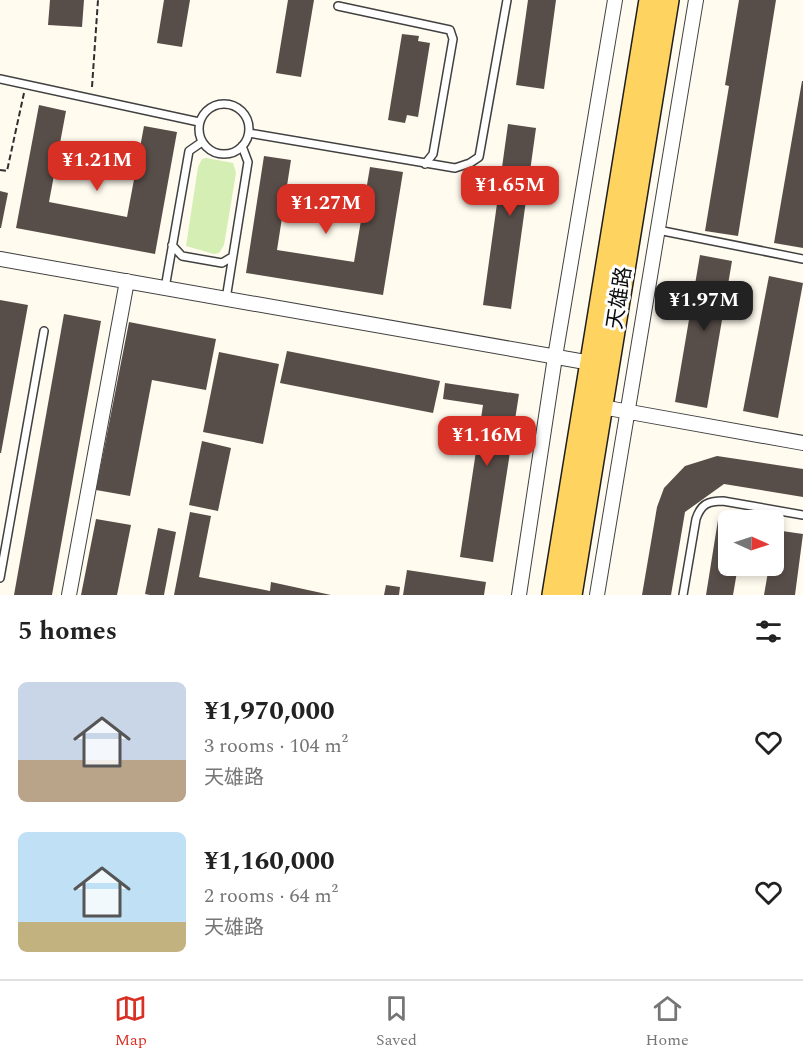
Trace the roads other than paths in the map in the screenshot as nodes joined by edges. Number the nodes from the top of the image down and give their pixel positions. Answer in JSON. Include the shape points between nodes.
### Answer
{"nodes":[{"id":1,"x":507,"y":0,"type":"edge"},
{"id":2,"x":615,"y":0,"type":"edge"},
{"id":3,"x":650,"y":0,"type":"edge"},
{"id":4,"x":668,"y":0,"type":"edge"},
{"id":5,"x":696,"y":0,"type":"edge"},
{"id":6,"x":338,"y":6,"type":"dead end"},
{"id":7,"x":0,"y":79,"type":"edge"},
{"id":8,"x":199,"y":122,"type":"junction"},
{"id":9,"x":249,"y":133,"type":"junction"},
{"id":10,"x":202,"y":142,"type":"junction"},
{"id":11,"x":242,"y":146,"type":"junction"},
{"id":12,"x":425,"y":164,"type":"junction"},
{"id":13,"x":658,"y":230,"type":"junction"},
{"id":14,"x":172,"y":245,"type":"junction"},
{"id":15,"x":232,"y":257,"type":"junction"},
{"id":16,"x":0,"y":259,"type":"edge"},
{"id":17,"x":803,"y":259,"type":"edge"},
{"id":18,"x":127,"y":281,"type":"junction"},
{"id":19,"x":165,"y":288,"type":"junction"},
{"id":20,"x":226,"y":299,"type":"junction"},
{"id":21,"x":44,"y":332,"type":"dead end"},
{"id":22,"x":555,"y":357,"type":"junction"},
{"id":23,"x":591,"y":363,"type":"junction"},
{"id":24,"x":602,"y":407,"type":"junction"},
{"id":25,"x":627,"y":411,"type":"junction"},
{"id":26,"x":803,"y":443,"type":"edge"},
{"id":27,"x":803,"y":515,"type":"edge"},
{"id":28,"x":0,"y":578,"type":"edge"},
{"id":29,"x":69,"y":595,"type":"edge"},
{"id":30,"x":519,"y":595,"type":"edge"},
{"id":31,"x":553,"y":595,"type":"edge"},
{"id":32,"x":571,"y":595,"type":"edge"},
{"id":33,"x":597,"y":595,"type":"edge"},
{"id":34,"x":683,"y":595,"type":"edge"}],
"edges":[{"from":1,"to":12,"type":"lane","via":[[479,157],[455,168]]},
{"from":2,"to":22,"type":"street"},
{"from":3,"to":23,"type":"main road","name":"天雄路"},
{"from":4,"to":24,"type":"main road","name":"天雄路"},
{"from":5,"to":13,"type":"street"},
{"from":6,"to":12,"type":"lane","via":[[450,30],[453,39],[433,154]]},
{"from":7,"to":8,"type":"lane"},
{"from":8,"to":9,"type":"lane","via":[[210,107],[224,103],[247,119]]},
{"from":8,"to":10,"type":"lane"},
{"from":9,"to":11,"type":"lane"},
{"from":9,"to":12,"type":"lane"},
{"from":10,"to":11,"type":"lane","via":[[221,154]]},
{"from":10,"to":14,"type":"lane","via":[[189,151]]},
{"from":11,"to":15,"type":"lane","via":[[248,162]]},
{"from":13,"to":17,"type":"lane"},
{"from":13,"to":25,"type":"street"},
{"from":14,"to":15,"type":"lane","via":[[182,256],[222,263]]},
{"from":14,"to":19,"type":"lane"},
{"from":15,"to":20,"type":"lane"},
{"from":16,"to":18,"type":"street"},
{"from":18,"to":19,"type":"street"},
{"from":18,"to":29,"type":"street"},
{"from":19,"to":20,"type":"street"},
{"from":20,"to":22,"type":"street"},
{"from":21,"to":28,"type":"lane"},
{"from":22,"to":23,"type":"street"},
{"from":22,"to":30,"type":"street"},
{"from":23,"to":31,"type":"main road","name":"天雄路"},
{"from":24,"to":25,"type":"street"},
{"from":24,"to":32,"type":"main road","name":"天雄路"},
{"from":25,"to":26,"type":"street"},
{"from":25,"to":33,"type":"street"},
{"from":27,"to":34,"type":"lane","via":[[710,501],[699,509],[696,519]]}]}
